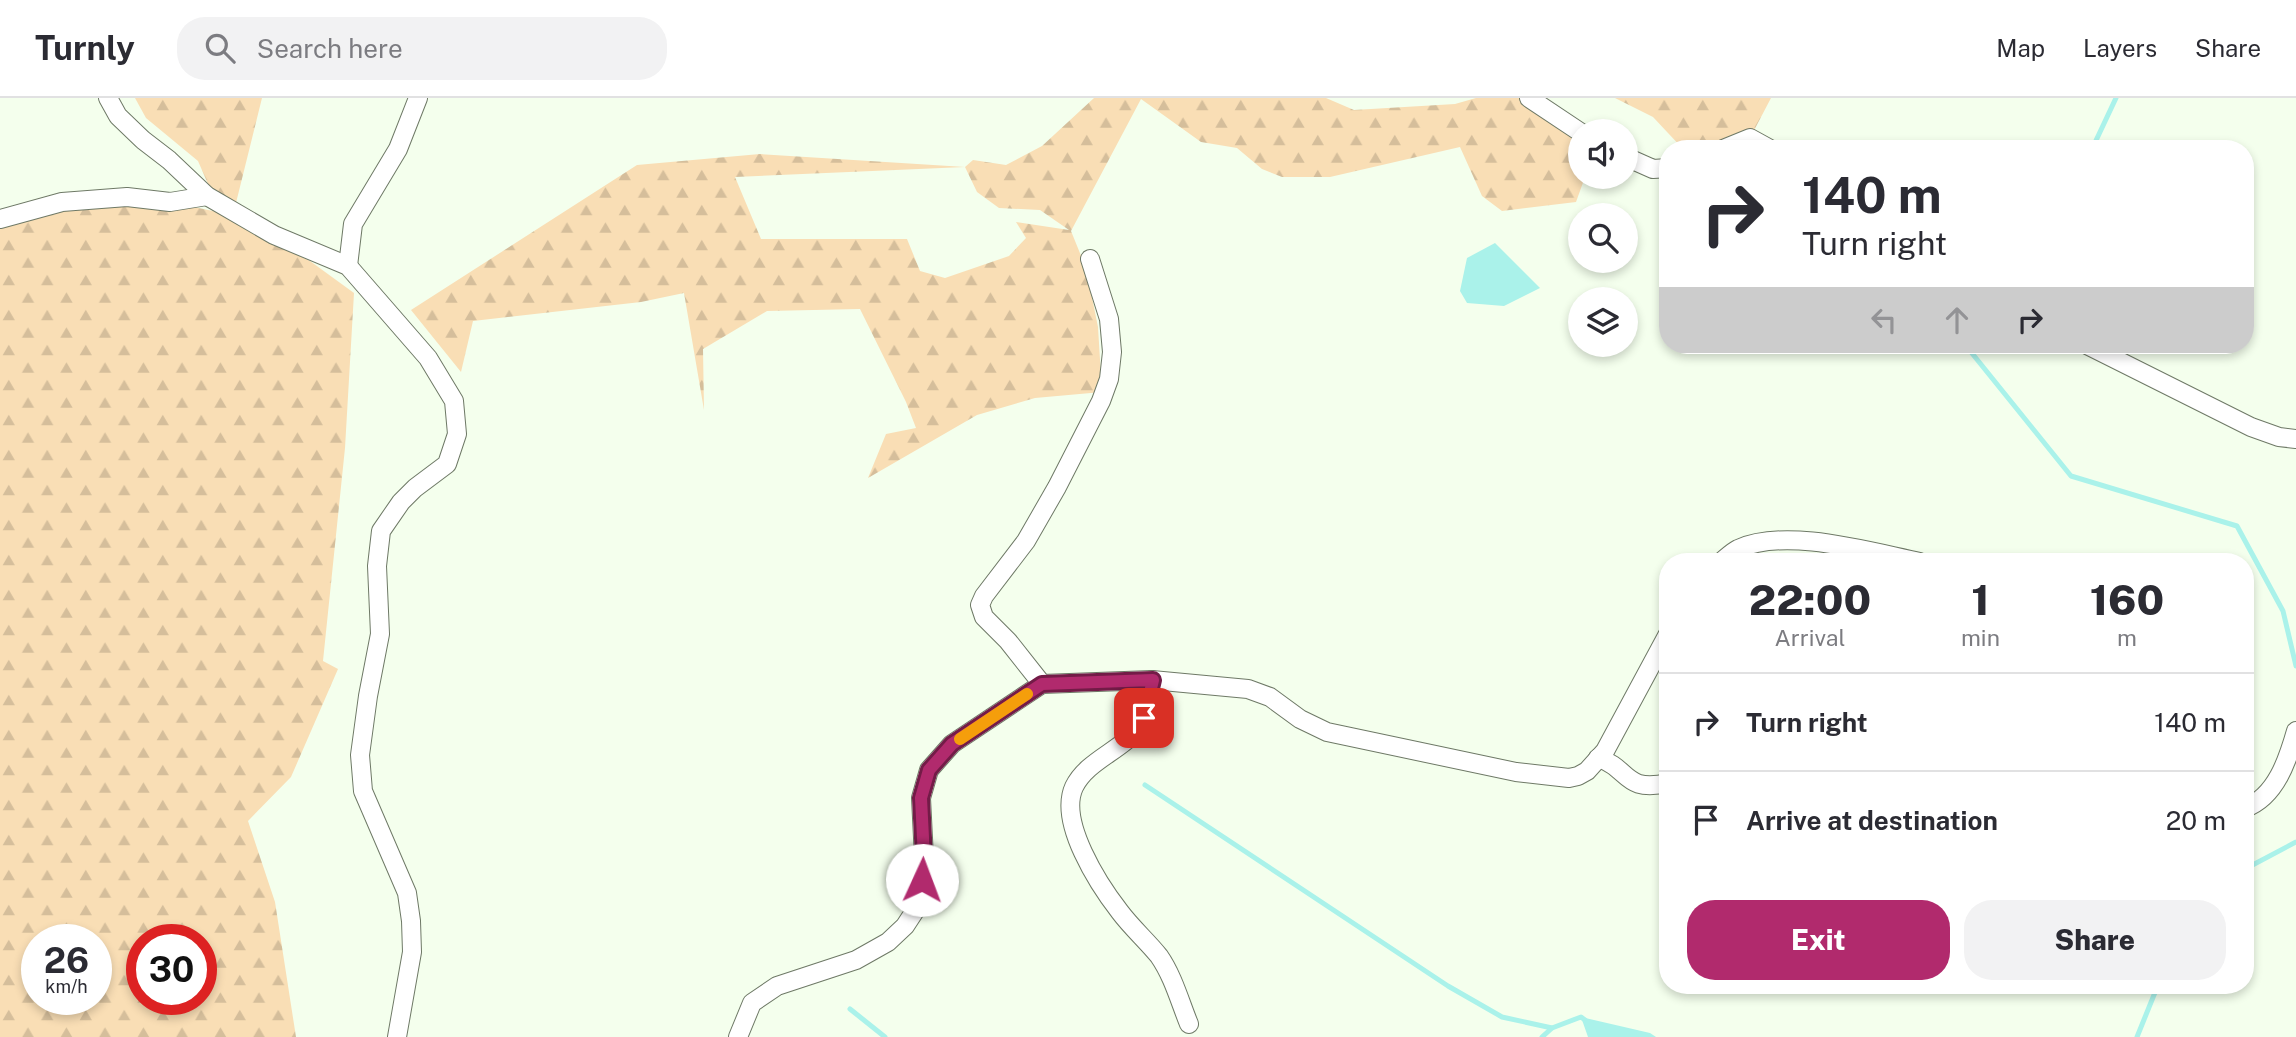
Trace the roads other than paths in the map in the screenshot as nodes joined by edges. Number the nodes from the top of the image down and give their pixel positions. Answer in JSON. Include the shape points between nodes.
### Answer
{"nodes":[{"id":1,"x":107,"y":98,"type":"edge"},
{"id":2,"x":418,"y":98,"type":"edge"},
{"id":3,"x":1529,"y":98,"type":"edge"},
{"id":4,"x":1568,"y":124,"type":"edge"},
{"id":5,"x":1638,"y":162,"type":"edge"},
{"id":6,"x":1659,"y":169,"type":"edge"},
{"id":7,"x":207,"y":196,"type":"junction"},
{"id":8,"x":0,"y":219,"type":"edge"},
{"id":9,"x":1090,"y":259,"type":"dead end"},
{"id":10,"x":348,"y":265,"type":"junction"},
{"id":11,"x":2105,"y":354,"type":"edge"},
{"id":12,"x":2296,"y":439,"type":"edge"},
{"id":13,"x":1733,"y":553,"type":"edge"},
{"id":14,"x":1875,"y":553,"type":"edge"},
{"id":15,"x":1659,"y":651,"type":"edge"},
{"id":16,"x":1153,"y":680,"type":"junction"},
{"id":17,"x":1042,"y":684,"type":"junction"},
{"id":18,"x":2296,"y":731,"type":"edge"},
{"id":19,"x":1598,"y":758,"type":"junction"},
{"id":20,"x":1659,"y":785,"type":"edge"},
{"id":21,"x":2254,"y":803,"type":"edge"},
{"id":22,"x":1189,"y":1024,"type":"dead end"},
{"id":23,"x":397,"y":1037,"type":"edge"},
{"id":24,"x":738,"y":1037,"type":"edge"}],
"edges":[{"from":1,"to":7,"type":"street","via":[[118,116]]},
{"from":2,"to":10,"type":"street","via":[[398,149],[353,224]]},
{"from":3,"to":4,"type":"street"},
{"from":5,"to":6,"type":"street"},
{"from":7,"to":8,"type":"street","via":[[170,202],[127,197],[62,202]]},
{"from":7,"to":10,"type":"street","via":[[274,235]]},
{"from":9,"to":17,"type":"street","via":[[1109,318],[1109,379],[1051,498],[980,605],[984,617]]},
{"from":10,"to":23,"type":"street","via":[[428,358],[454,401],[457,433],[447,464],[415,488],[380,531],[380,634],[360,755],[363,791],[407,893],[411,920],[412,952]]},
{"from":11,"to":12,"type":"street","via":[[2252,427]]},
{"from":13,"to":14,"type":"street","via":[[1771,541],[1815,541]]},
{"from":15,"to":19,"type":"street"},
{"from":16,"to":17,"type":"street"},
{"from":16,"to":19,"type":"street","via":[[1248,689],[1327,732],[1516,772],[1569,778],[1587,771]]},
{"from":16,"to":22,"type":"street","via":[[1139,727],[1081,775],[1070,805],[1073,828],[1094,873],[1158,956]]},
{"from":17,"to":24,"type":"street","via":[[952,744],[929,770],[921,798],[924,858],[920,903],[905,926],[856,960],[777,986],[752,1003]]},
{"from":18,"to":21,"type":"street","via":[[2286,765]]},
{"from":19,"to":20,"type":"street","via":[[1616,765],[1627,780]]}]}
